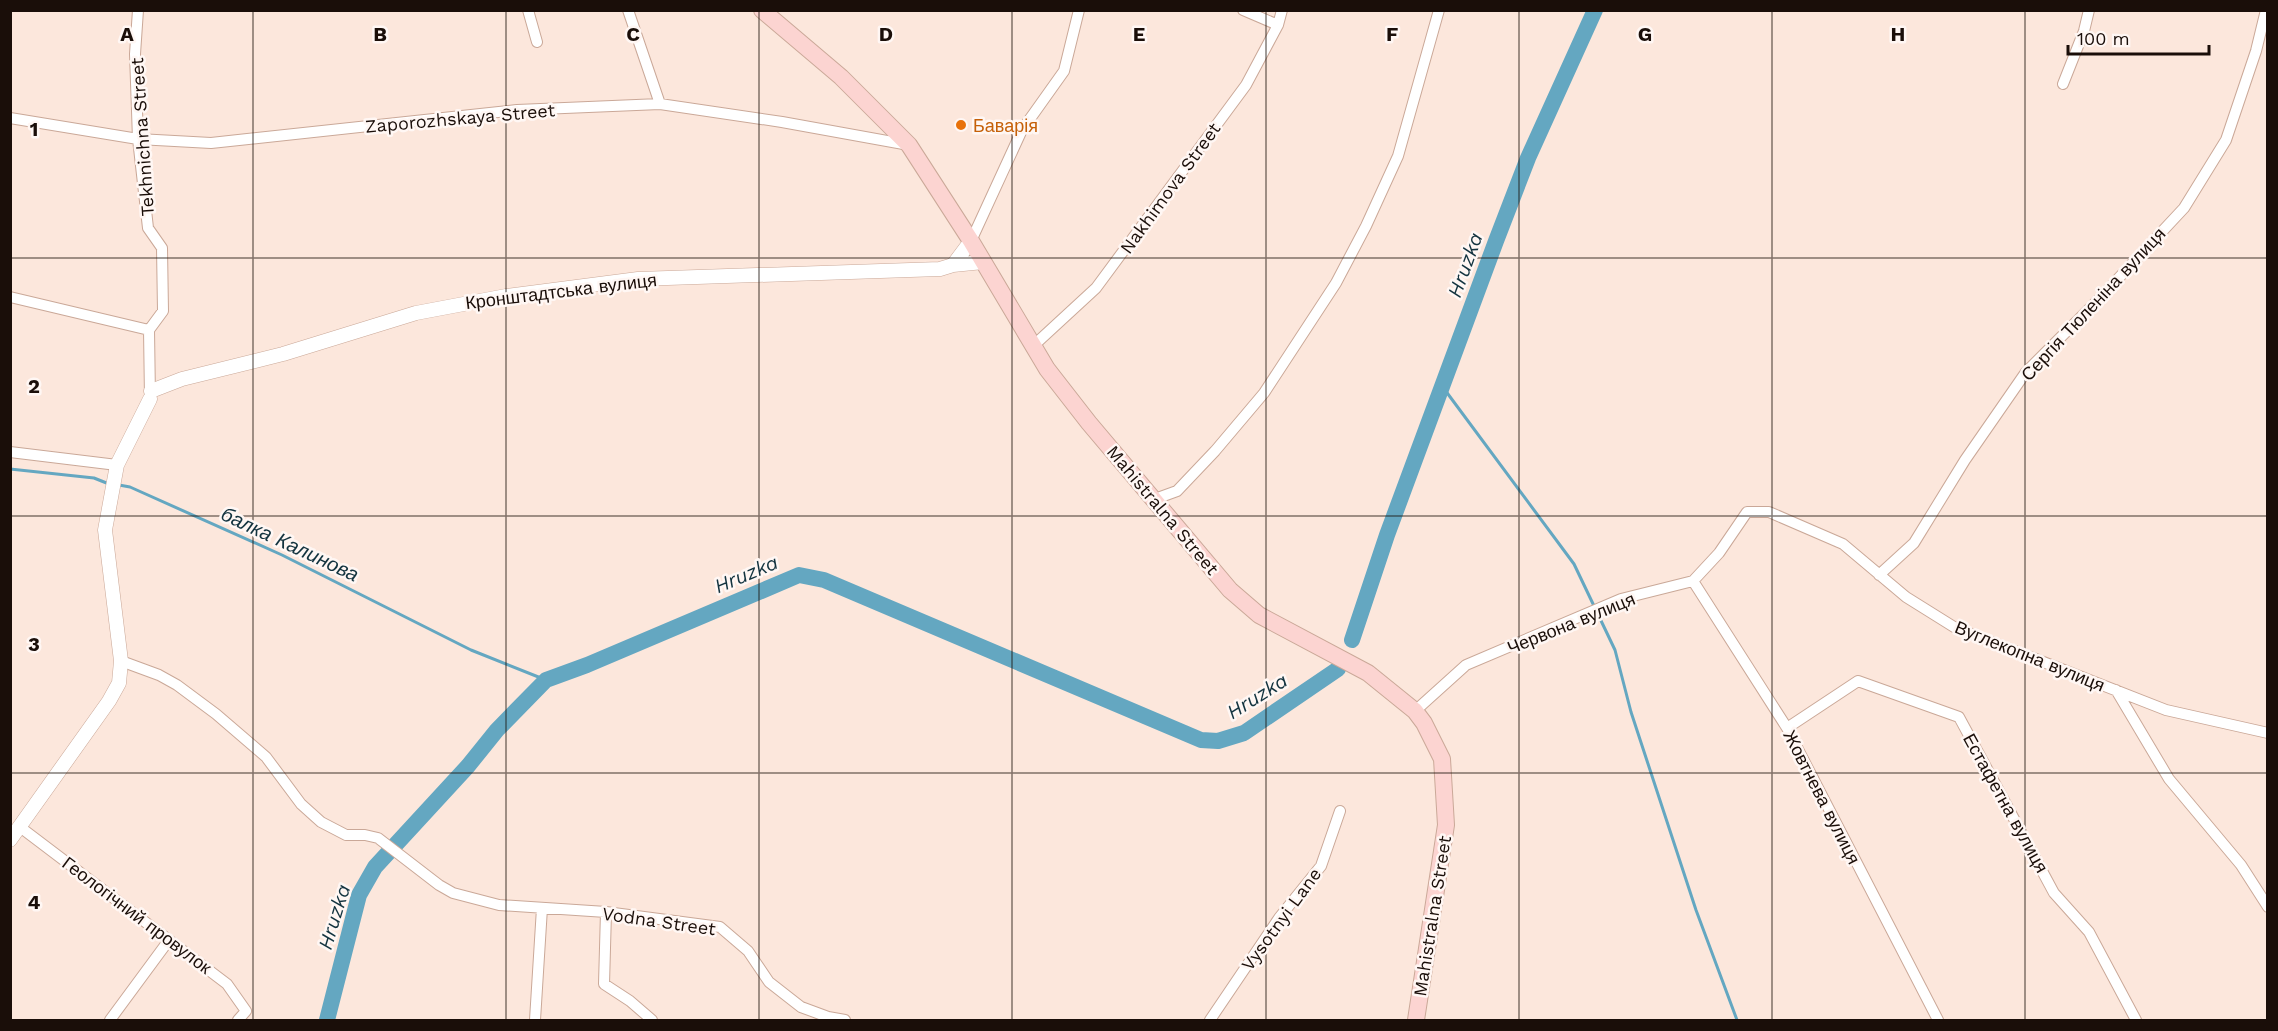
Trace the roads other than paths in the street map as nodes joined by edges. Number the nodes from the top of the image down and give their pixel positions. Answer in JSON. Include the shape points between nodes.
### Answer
{"nodes":[{"id":1,"x":138,"y":10,"type":"edge"},
{"id":2,"x":528,"y":10,"type":"edge"},
{"id":3,"x":628,"y":10,"type":"edge"},
{"id":4,"x":762,"y":10,"type":"edge"},
{"id":5,"x":1079,"y":10,"type":"edge"},
{"id":6,"x":1243,"y":10,"type":"edge"},
{"id":7,"x":1282,"y":10,"type":"edge"},
{"id":8,"x":1439,"y":10,"type":"edge"},
{"id":9,"x":2089,"y":10,"type":"edge"},
{"id":10,"x":2266,"y":10,"type":"edge"},
{"id":11,"x":1278,"y":25,"type":"junction"},
{"id":12,"x":537,"y":42,"type":"dead end"},
{"id":13,"x":2063,"y":84,"type":"dead end"},
{"id":14,"x":660,"y":104,"type":"junction"},
{"id":15,"x":10,"y":118,"type":"edge"},
{"id":16,"x":138,"y":139,"type":"junction"},
{"id":17,"x":909,"y":145,"type":"junction"},
{"id":18,"x":971,"y":241,"type":"junction"},
{"id":19,"x":983,"y":262,"type":"junction"},
{"id":20,"x":953,"y":265,"type":"junction"},
{"id":21,"x":10,"y":297,"type":"edge"},
{"id":22,"x":149,"y":330,"type":"junction"},
{"id":23,"x":1032,"y":347,"type":"junction"},
{"id":24,"x":151,"y":395,"type":"junction"},
{"id":25,"x":10,"y":452,"type":"edge"},
{"id":26,"x":117,"y":465,"type":"junction"},
{"id":27,"x":1155,"y":499,"type":"junction"},
{"id":28,"x":1879,"y":575,"type":"junction"},
{"id":29,"x":1693,"y":581,"type":"junction"},
{"id":30,"x":121,"y":661,"type":"junction"},
{"id":31,"x":2116,"y":690,"type":"junction"},
{"id":32,"x":1415,"y":711,"type":"junction"},
{"id":33,"x":1787,"y":728,"type":"junction"},
{"id":34,"x":2268,"y":733,"type":"edge"},
{"id":35,"x":1340,"y":811,"type":"dead end"},
{"id":36,"x":20,"y":827,"type":"junction"},
{"id":37,"x":10,"y":840,"type":"edge"},
{"id":38,"x":2268,"y":907,"type":"edge"},
{"id":39,"x":542,"y":908,"type":"junction"},
{"id":40,"x":606,"y":912,"type":"junction"},
{"id":41,"x":169,"y":940,"type":"junction"},
{"id":42,"x":828,"y":1019,"type":"edge"},
{"id":43,"x":110,"y":1020,"type":"edge"},
{"id":44,"x":238,"y":1020,"type":"edge"},
{"id":45,"x":535,"y":1020,"type":"edge"},
{"id":46,"x":652,"y":1020,"type":"edge"},
{"id":47,"x":846,"y":1020,"type":"edge"},
{"id":48,"x":1210,"y":1020,"type":"edge"},
{"id":49,"x":1416,"y":1020,"type":"edge"},
{"id":50,"x":1938,"y":1020,"type":"edge"},
{"id":51,"x":2136,"y":1020,"type":"edge"}],
"edges":[{"from":1,"to":16,"type":"street","name":"Tekhnichna Street"},
{"from":2,"to":12,"type":"street"},
{"from":3,"to":14,"type":"street"},
{"from":4,"to":17,"type":"main road","name":"Mahistralna Street","via":[[841,77]]},
{"from":5,"to":18,"type":"street","via":[[1064,71],[1022,130]]},
{"from":6,"to":11,"type":"street"},
{"from":7,"to":11,"type":"street","name":"Nakhimova Street"},
{"from":8,"to":27,"type":"street","via":[[1398,156],[1336,283],[1264,393],[1177,491]]},
{"from":9,"to":13,"type":"street"},
{"from":10,"to":28,"type":"street","name":"Сергія Тюленіна вулиця","via":[[2226,140],[2184,208],[2026,372],[1914,543]]},
{"from":11,"to":23,"type":"street","name":"Nakhimova Street","via":[[1246,85],[1096,288]]},
{"from":14,"to":16,"type":"street","name":"Zaporozhskaya Street","via":[[517,110],[212,143]]},
{"from":14,"to":17,"type":"street","name":"Zaporozhskaya Street"},
{"from":15,"to":16,"type":"street","name":"Zaporozhskaya Street"},
{"from":16,"to":22,"type":"street","name":"Tekhnichna Street","via":[[148,228],[162,248],[164,311]]},
{"from":17,"to":18,"type":"main road","name":"Mahistralna Street"},
{"from":18,"to":19,"type":"main road","name":"Mahistralna Street"},
{"from":18,"to":20,"type":"street"},
{"from":19,"to":20,"type":"street","name":"Кронштадтська вулиця"},
{"from":19,"to":23,"type":"main road","name":"Mahistralna Street"},
{"from":20,"to":24,"type":"street","name":"Кронштадтська вулиця","via":[[928,270],[638,279],[506,296],[416,313],[283,354],[182,379]]},
{"from":21,"to":22,"type":"street"},
{"from":22,"to":24,"type":"street"},
{"from":23,"to":27,"type":"main road","name":"Mahistralna Street","via":[[1060,387]]},
{"from":24,"to":26,"type":"street"},
{"from":25,"to":26,"type":"street"},
{"from":26,"to":30,"type":"street","via":[[105,530]]},
{"from":27,"to":32,"type":"main road","name":"Mahistralna Street","via":[[1230,590],[1259,615],[1368,673]]},
{"from":28,"to":29,"type":"street","name":"Вуглекопна вулиця","via":[[1844,544],[1769,512],[1747,512]]},
{"from":28,"to":31,"type":"street","name":"Вуглекопна вулиця","via":[[1954,627]]},
{"from":29,"to":32,"type":"street","name":"Червона вулиця","via":[[1621,599],[1466,665]]},
{"from":29,"to":33,"type":"street","name":"Жовтнева вулиця"},
{"from":30,"to":36,"type":"street","via":[[119,683],[109,701]]},
{"from":30,"to":39,"type":"street","name":"Vodna Street","via":[[168,680],[216,714],[266,757],[301,804],[321,822],[346,835],[378,838],[453,893],[499,905]]},
{"from":31,"to":34,"type":"street","via":[[2166,710]]},
{"from":31,"to":38,"type":"street","name":"Вуглекопна вулиця","via":[[2169,779],[2241,865]]},
{"from":32,"to":49,"type":"main road","name":"Mahistralna Street","via":[[1442,759],[1446,825]]},
{"from":33,"to":50,"type":"street","name":"Жовтнева вулиця"},
{"from":33,"to":51,"type":"street","name":"Естафетна вулиця","via":[[1857,681],[1959,717],[2054,893],[2089,932]]},
{"from":35,"to":48,"type":"street","name":"Vysotnyi Lane","via":[[1321,866],[1279,918]]},
{"from":36,"to":37,"type":"street"},
{"from":36,"to":41,"type":"street","name":"Геологічний провулок"},
{"from":39,"to":40,"type":"street","name":"Vodna Street"},
{"from":39,"to":45,"type":"street"},
{"from":40,"to":42,"type":"street","name":"Vodna Street","via":[[720,927],[748,951],[769,982],[801,1006]]},
{"from":40,"to":46,"type":"street","via":[[604,984]]},
{"from":41,"to":43,"type":"street"},
{"from":41,"to":44,"type":"street","name":"Геологічний провулок","via":[[227,984],[246,1011]]},
{"from":42,"to":47,"type":"street","name":"Vodna Street"}]}
